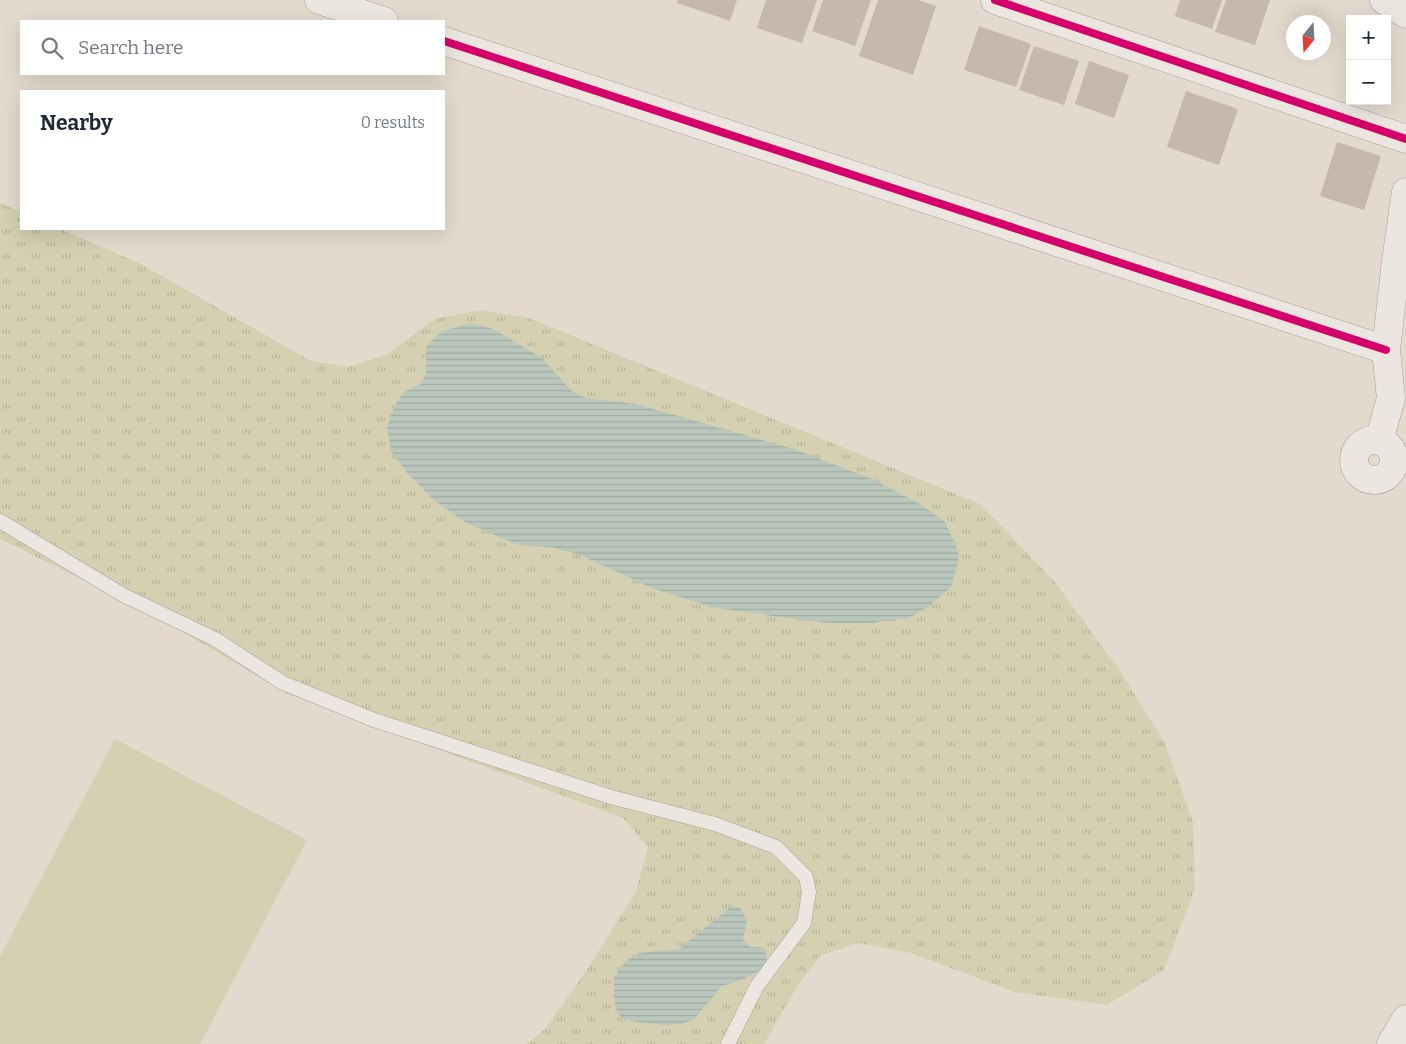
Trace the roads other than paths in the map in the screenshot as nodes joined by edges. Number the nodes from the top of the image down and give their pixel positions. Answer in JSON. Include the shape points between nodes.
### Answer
{"nodes":[{"id":1,"x":319,"y":0,"type":"edge"},
{"id":2,"x":995,"y":0,"type":"edge"},
{"id":3,"x":1384,"y":0,"type":"edge"},
{"id":4,"x":1406,"y":14,"type":"edge"},
{"id":5,"x":381,"y":20,"type":"edge"},
{"id":6,"x":445,"y":41,"type":"edge"},
{"id":7,"x":1406,"y":139,"type":"edge"},
{"id":8,"x":1406,"y":192,"type":"edge"},
{"id":9,"x":1386,"y":350,"type":"junction"},
{"id":10,"x":1379,"y":441,"type":"dead end"},
{"id":11,"x":0,"y":521,"type":"edge"},
{"id":12,"x":1406,"y":1019,"type":"edge"},
{"id":13,"x":728,"y":1044,"type":"edge"},
{"id":14,"x":1391,"y":1044,"type":"edge"}],
"edges":[{"from":1,"to":5,"type":"street"},
{"from":2,"to":7,"type":"street"},
{"from":3,"to":4,"type":"street"},
{"from":6,"to":9,"type":"street"},
{"from":8,"to":9,"type":"street"},
{"from":9,"to":10,"type":"street","via":[[1391,398]]},
{"from":11,"to":13,"type":"lane","via":[[122,595],[215,639],[283,682],[384,723],[611,797],[715,824],[776,847],[806,877],[809,892],[804,923],[757,986]]},
{"from":12,"to":14,"type":"street"}]}
